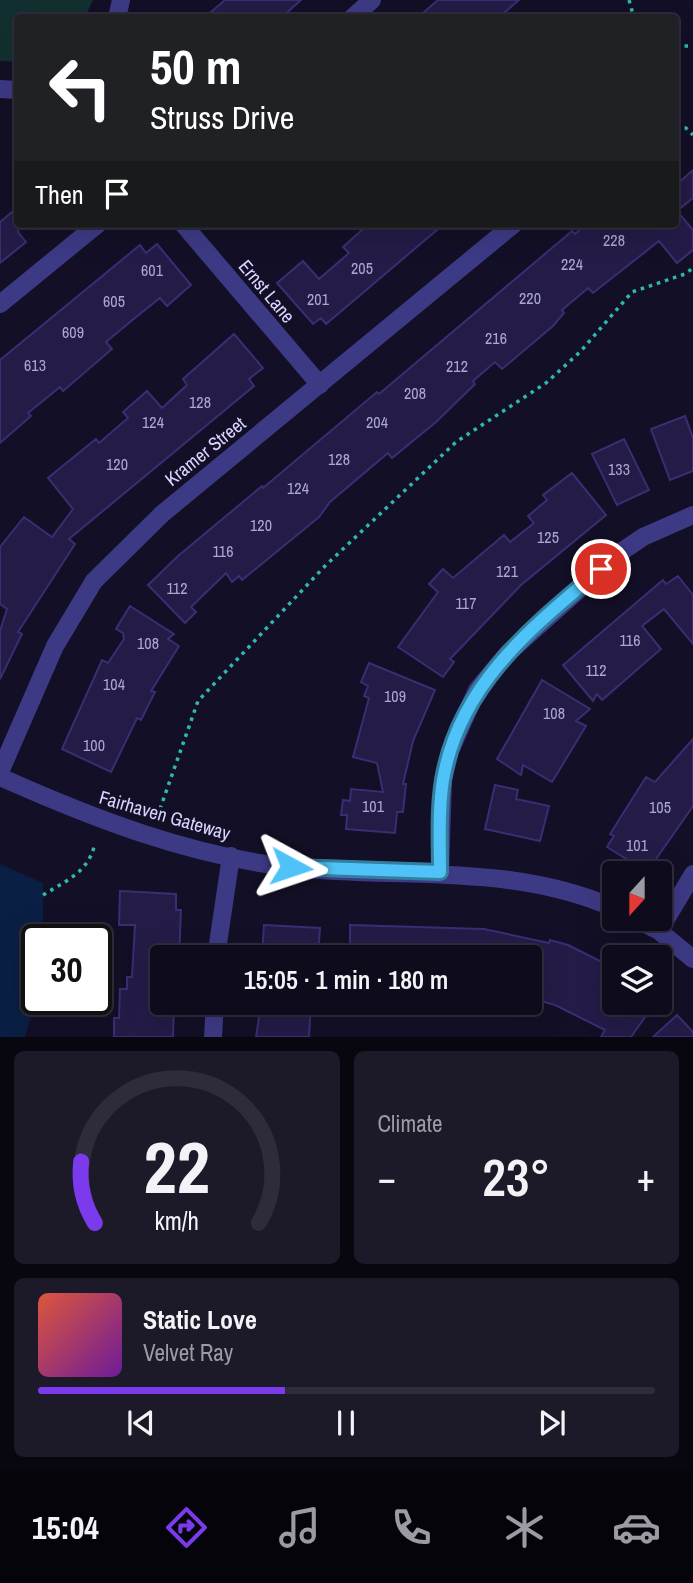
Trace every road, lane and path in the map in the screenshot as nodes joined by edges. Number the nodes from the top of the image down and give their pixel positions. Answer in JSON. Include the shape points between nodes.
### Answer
{"nodes":[{"id":1,"x":372,"y":0,"type":"edge"},
{"id":2,"x":356,"y":14,"type":"edge"},
{"id":3,"x":93,"y":228,"type":"edge"},
{"id":4,"x":186,"y":228,"type":"edge"},
{"id":5,"x":508,"y":228,"type":"edge"},
{"id":6,"x":693,"y":268,"type":"edge"},
{"id":7,"x":0,"y":304,"type":"edge"},
{"id":8,"x":320,"y":385,"type":"junction"},
{"id":9,"x":693,"y":514,"type":"edge"},
{"id":10,"x":0,"y":774,"type":"edge"},
{"id":11,"x":160,"y":809,"type":"dead end"},
{"id":12,"x":94,"y":847,"type":"dead end"},
{"id":13,"x":231,"y":856,"type":"junction"},
{"id":14,"x":440,"y":872,"type":"junction"},
{"id":15,"x":693,"y":874,"type":"edge"},
{"id":16,"x":43,"y":895,"type":"dead end"},
{"id":17,"x":602,"y":903,"type":"edge"},
{"id":18,"x":672,"y":909,"type":"edge"},
{"id":19,"x":659,"y":931,"type":"edge"},
{"id":20,"x":218,"y":945,"type":"edge"},
{"id":21,"x":693,"y":959,"type":"edge"},
{"id":22,"x":214,"y":1015,"type":"edge"},
{"id":23,"x":213,"y":1037,"type":"edge"}],
"edges":[{"from":1,"to":2,"type":"street"},
{"from":3,"to":7,"type":"street"},
{"from":4,"to":8,"type":"street","name":"Ernst Lane"},
{"from":5,"to":8,"type":"street","name":"Kramer Street"},
{"from":6,"to":11,"type":"path","via":[[632,292],[546,383],[456,442],[325,566],[198,701]]},
{"from":8,"to":10,"type":"street","name":"Kramer Street","via":[[162,514],[94,581],[55,646]]},
{"from":9,"to":14,"type":"street","via":[[621,552],[508,653],[477,690],[450,751],[443,780]]},
{"from":10,"to":13,"type":"street","name":"Fairhaven Gateway","via":[[121,828]]},
{"from":12,"to":16,"type":"path","via":[[80,872]]},
{"from":13,"to":14,"type":"street","name":"Fairhaven Gateway","via":[[330,871]]},
{"from":13,"to":20,"type":"street"},
{"from":14,"to":17,"type":"street","name":"Fairhaven Gateway","via":[[543,884]]},
{"from":15,"to":18,"type":"street"},
{"from":19,"to":21,"type":"street"},
{"from":22,"to":23,"type":"street"}]}
